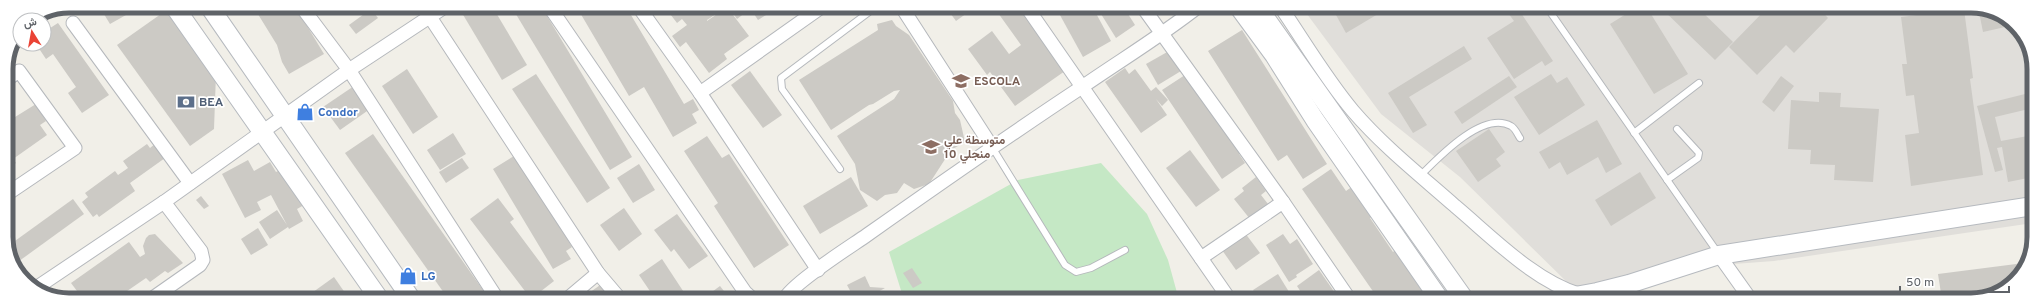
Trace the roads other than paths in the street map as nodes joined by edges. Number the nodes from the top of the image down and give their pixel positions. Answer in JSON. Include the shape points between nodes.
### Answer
{"nodes":[{"id":1,"x":179,"y":13,"type":"edge"},
{"id":2,"x":214,"y":13,"type":"edge"},
{"id":3,"x":306,"y":13,"type":"edge"},
{"id":4,"x":436,"y":13,"type":"edge"},
{"id":5,"x":554,"y":13,"type":"edge"},
{"id":6,"x":643,"y":13,"type":"edge"},
{"id":7,"x":813,"y":13,"type":"edge"},
{"id":8,"x":868,"y":13,"type":"edge"},
{"id":9,"x":905,"y":13,"type":"edge"},
{"id":10,"x":1031,"y":13,"type":"edge"},
{"id":11,"x":1147,"y":13,"type":"edge"},
{"id":12,"x":1190,"y":13,"type":"edge"},
{"id":13,"x":1243,"y":13,"type":"edge"},
{"id":14,"x":1262,"y":13,"type":"edge"},
{"id":15,"x":1285,"y":13,"type":"edge"},
{"id":16,"x":1551,"y":13,"type":"edge"},
{"id":17,"x":430,"y":17,"type":"junction"},
{"id":18,"x":73,"y":23,"type":"dead end"},
{"id":19,"x":1163,"y":35,"type":"junction"},
{"id":20,"x":349,"y":70,"type":"junction"},
{"id":21,"x":13,"y":75,"type":"edge"},
{"id":22,"x":1699,"y":83,"type":"dead end"},
{"id":23,"x":1082,"y":87,"type":"junction"},
{"id":24,"x":700,"y":93,"type":"junction"},
{"id":25,"x":285,"y":117,"type":"junction"},
{"id":26,"x":1677,"y":129,"type":"dead end"},
{"id":27,"x":262,"y":132,"type":"junction"},
{"id":28,"x":1634,"y":133,"type":"junction"},
{"id":29,"x":1520,"y":138,"type":"dead end"},
{"id":30,"x":992,"y":148,"type":"junction"},
{"id":31,"x":840,"y":169,"type":"dead end"},
{"id":32,"x":1420,"y":176,"type":"junction"},
{"id":33,"x":1667,"y":180,"type":"junction"},
{"id":34,"x":190,"y":183,"type":"junction"},
{"id":35,"x":13,"y":190,"type":"edge"},
{"id":36,"x":164,"y":202,"type":"junction"},
{"id":37,"x":1283,"y":202,"type":"junction"},
{"id":38,"x":2027,"y":207,"type":"edge"},
{"id":39,"x":1125,"y":250,"type":"dead end"},
{"id":40,"x":1719,"y":255,"type":"junction"},
{"id":41,"x":1201,"y":258,"type":"junction"},
{"id":42,"x":818,"y":270,"type":"junction"},
{"id":43,"x":598,"y":273,"type":"junction"},
{"id":44,"x":40,"y":285,"type":"edge"},
{"id":45,"x":160,"y":293,"type":"edge"},
{"id":46,"x":376,"y":293,"type":"edge"},
{"id":47,"x":407,"y":293,"type":"edge"},
{"id":48,"x":493,"y":293,"type":"edge"},
{"id":49,"x":574,"y":293,"type":"edge"},
{"id":50,"x":615,"y":293,"type":"edge"},
{"id":51,"x":746,"y":293,"type":"edge"},
{"id":52,"x":787,"y":293,"type":"edge"},
{"id":53,"x":1225,"y":293,"type":"edge"},
{"id":54,"x":1345,"y":293,"type":"edge"},
{"id":55,"x":1435,"y":293,"type":"edge"},
{"id":56,"x":1460,"y":293,"type":"edge"},
{"id":57,"x":1576,"y":293,"type":"edge"},
{"id":58,"x":1590,"y":293,"type":"edge"},
{"id":59,"x":1745,"y":293,"type":"edge"}],
"edges":[{"from":1,"to":27,"type":"main road"},
{"from":2,"to":25,"type":"main road"},
{"from":3,"to":20,"type":"street"},
{"from":4,"to":17,"type":"street"},
{"from":5,"to":51,"type":"street"},
{"from":6,"to":24,"type":"street"},
{"from":7,"to":24,"type":"street"},
{"from":8,"to":31,"type":"lane","via":[[781,78],[782,88]]},
{"from":9,"to":30,"type":"street"},
{"from":10,"to":23,"type":"street"},
{"from":11,"to":19,"type":"street"},
{"from":12,"to":19,"type":"street"},
{"from":13,"to":55,"type":"main road"},
{"from":14,"to":56,"type":"main road"},
{"from":15,"to":32,"type":"street","via":[[1353,110]]},
{"from":16,"to":28,"type":"lane"},
{"from":17,"to":20,"type":"street"},
{"from":17,"to":43,"type":"street"},
{"from":18,"to":34,"type":"street"},
{"from":19,"to":23,"type":"street"},
{"from":19,"to":37,"type":"street"},
{"from":20,"to":25,"type":"street"},
{"from":20,"to":48,"type":"street"},
{"from":21,"to":35,"type":"street","via":[[19,71],[75,148]]},
{"from":22,"to":28,"type":"lane"},
{"from":23,"to":30,"type":"street"},
{"from":23,"to":41,"type":"street"},
{"from":24,"to":42,"type":"street"},
{"from":25,"to":27,"type":"street"},
{"from":25,"to":47,"type":"main road"},
{"from":26,"to":33,"type":"lane","via":[[1699,153],[1698,158]]},
{"from":27,"to":34,"type":"street"},
{"from":27,"to":46,"type":"main road"},
{"from":28,"to":33,"type":"lane"},
{"from":29,"to":32,"type":"lane","via":[[1512,126],[1496,122],[1482,125],[1444,152]]},
{"from":30,"to":39,"type":"lane","via":[[1065,265],[1076,272],[1091,268]]},
{"from":30,"to":42,"type":"street"},
{"from":32,"to":57,"type":"street","via":[[1514,256],[1555,284]]},
{"from":33,"to":40,"type":"lane"},
{"from":34,"to":36,"type":"street"},
{"from":36,"to":44,"type":"street"},
{"from":36,"to":45,"type":"street","via":[[202,251],[203,260],[200,265]]},
{"from":37,"to":41,"type":"street"},
{"from":37,"to":54,"type":"street"},
{"from":38,"to":40,"type":"main road"},
{"from":40,"to":58,"type":"main road","via":[[1629,284]]},
{"from":40,"to":59,"type":"street"},
{"from":41,"to":53,"type":"street"},
{"from":42,"to":52,"type":"street"},
{"from":43,"to":49,"type":"street"},
{"from":43,"to":50,"type":"street"}]}
